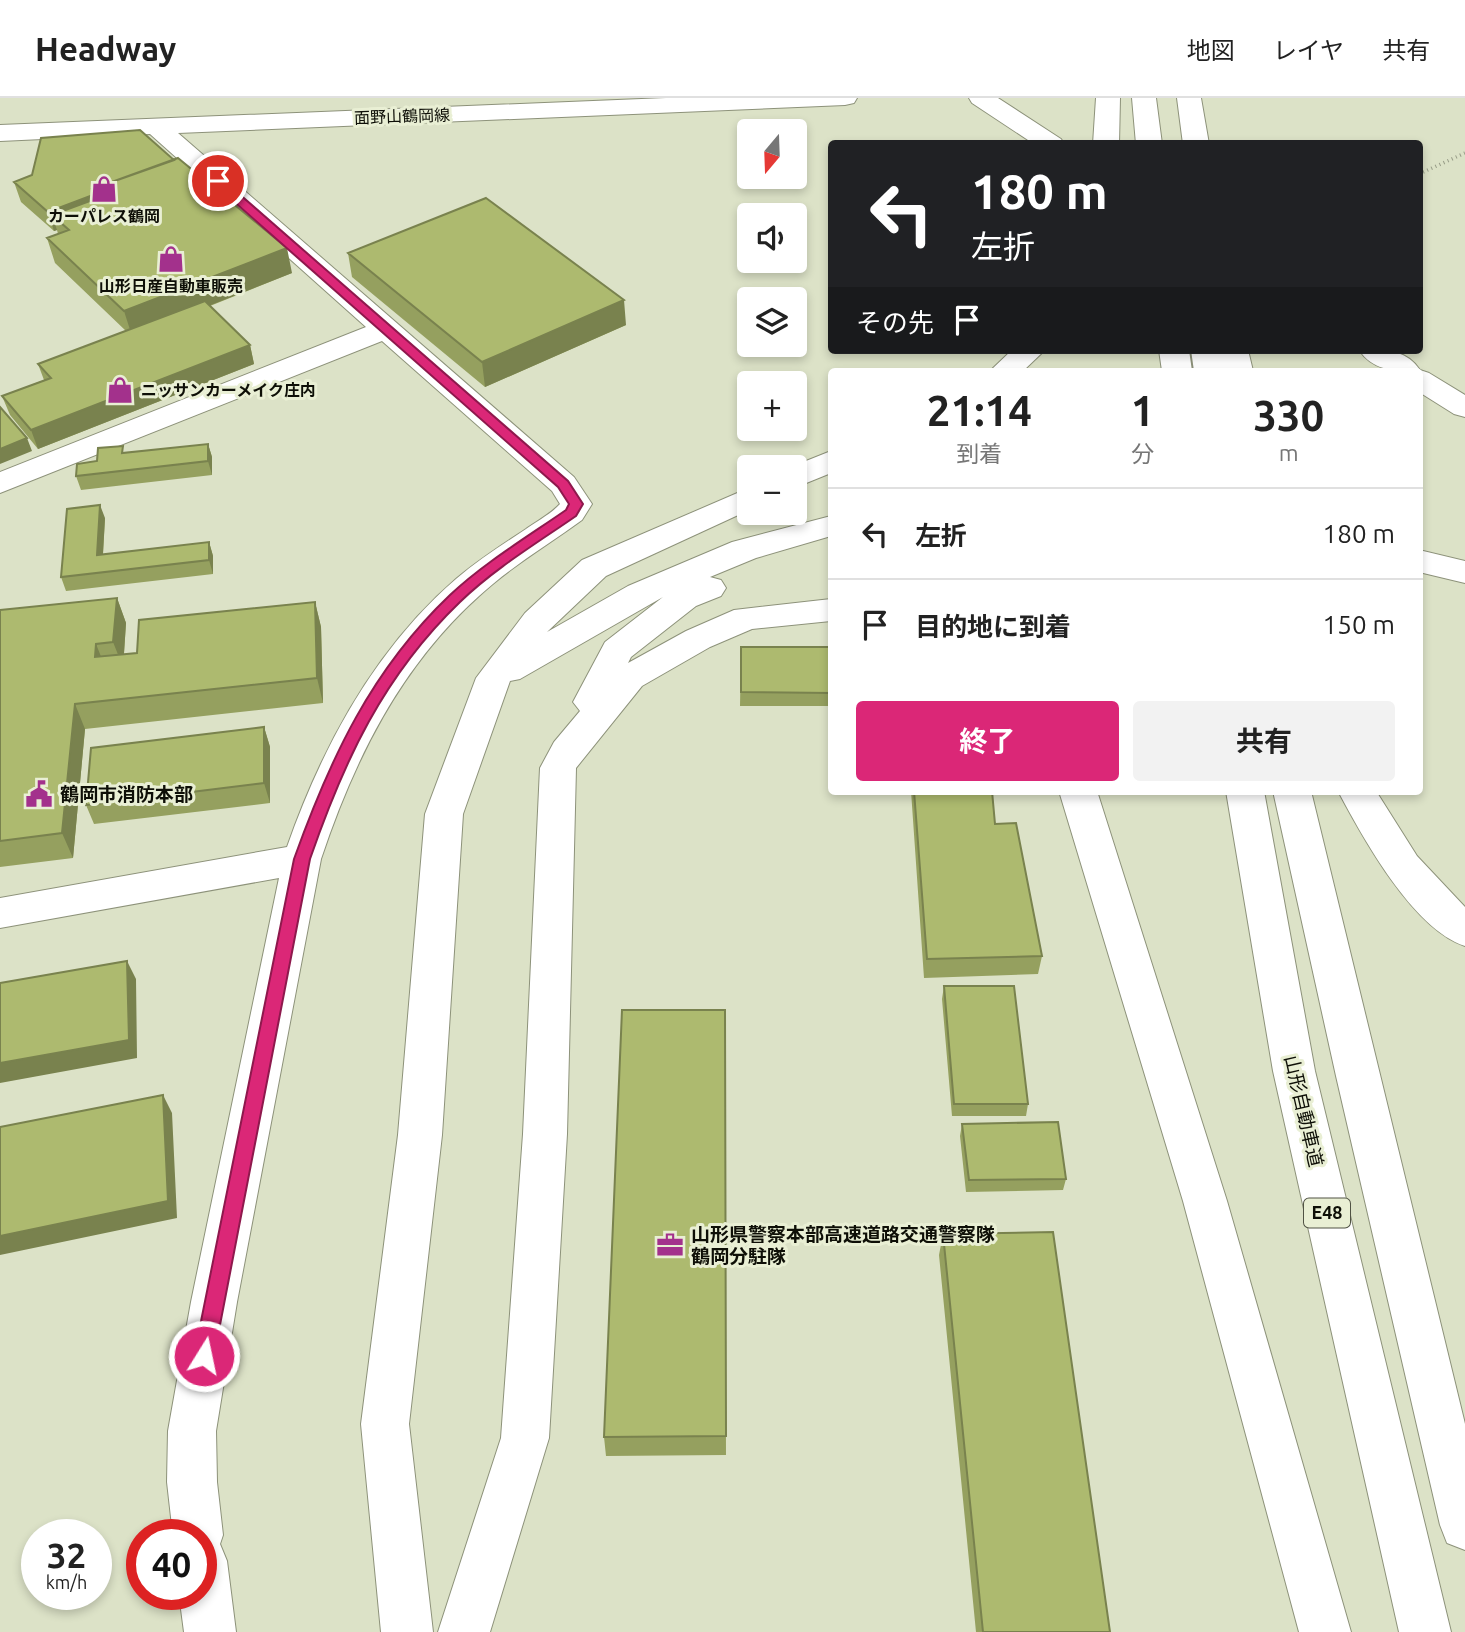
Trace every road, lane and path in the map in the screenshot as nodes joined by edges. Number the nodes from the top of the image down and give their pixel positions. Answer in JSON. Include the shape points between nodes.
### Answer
{"nodes":[{"id":1,"x":845,"y":98,"type":"edge"},
{"id":2,"x":981,"y":98,"type":"edge"},
{"id":3,"x":1108,"y":98,"type":"edge"},
{"id":4,"x":1144,"y":98,"type":"edge"},
{"id":5,"x":1177,"y":98,"type":"edge"},
{"id":6,"x":1189,"y":98,"type":"edge"},
{"id":7,"x":155,"y":126,"type":"junction"},
{"id":8,"x":0,"y":133,"type":"edge"},
{"id":9,"x":1046,"y":140,"type":"edge"},
{"id":10,"x":1106,"y":140,"type":"edge"},
{"id":11,"x":1149,"y":140,"type":"edge"},
{"id":12,"x":1181,"y":140,"type":"edge"},
{"id":13,"x":1195,"y":140,"type":"edge"},
{"id":14,"x":1465,"y":153,"type":"edge"},
{"id":15,"x":1423,"y":172,"type":"edge"},
{"id":16,"x":386,"y":328,"type":"junction"},
{"id":17,"x":1025,"y":354,"type":"edge"},
{"id":18,"x":1380,"y":354,"type":"edge"},
{"id":19,"x":1009,"y":368,"type":"edge"},
{"id":20,"x":1401,"y":368,"type":"edge"},
{"id":21,"x":1423,"y":382,"type":"edge"},
{"id":22,"x":1465,"y":408,"type":"edge"},
{"id":23,"x":828,"y":462,"type":"edge"},
{"id":24,"x":807,"y":472,"type":"edge"},
{"id":25,"x":0,"y":484,"type":"edge"},
{"id":26,"x":737,"y":503,"type":"edge"},
{"id":27,"x":828,"y":527,"type":"edge"},
{"id":28,"x":828,"y":550,"type":"edge"},
{"id":29,"x":1423,"y":562,"type":"edge"},
{"id":30,"x":1465,"y":572,"type":"edge"},
{"id":31,"x":1423,"y":587,"type":"edge"},
{"id":32,"x":1465,"y":596,"type":"edge"},
{"id":33,"x":828,"y":610,"type":"edge"},
{"id":34,"x":494,"y":678,"type":"junction"},
{"id":35,"x":567,"y":751,"type":"junction"},
{"id":36,"x":1079,"y":795,"type":"edge"},
{"id":37,"x":1246,"y":795,"type":"edge"},
{"id":38,"x":1293,"y":795,"type":"edge"},
{"id":39,"x":1359,"y":795,"type":"edge"},
{"id":40,"x":302,"y":859,"type":"junction"},
{"id":41,"x":0,"y":913,"type":"edge"},
{"id":42,"x":1465,"y":930,"type":"edge"},
{"id":43,"x":196,"y":1519,"type":"edge"},
{"id":44,"x":1465,"y":1525,"type":"edge"},
{"id":45,"x":207,"y":1610,"type":"edge"},
{"id":46,"x":210,"y":1632,"type":"edge"},
{"id":47,"x":407,"y":1632,"type":"edge"},
{"id":48,"x":464,"y":1632,"type":"edge"},
{"id":49,"x":1325,"y":1632,"type":"edge"},
{"id":50,"x":1425,"y":1632,"type":"edge"}],
"edges":[{"from":1,"to":7,"type":"main road","name":"面野山鶴岡線"},
{"from":2,"to":9,"type":"main road"},
{"from":3,"to":10,"type":"main road"},
{"from":4,"to":11,"type":"main road"},
{"from":5,"to":12,"type":"main road"},
{"from":6,"to":13,"type":"main road"},
{"from":7,"to":8,"type":"main road","name":"面野山鶴岡線"},
{"from":7,"to":16,"type":"main road"},
{"from":14,"to":15,"type":"path"},
{"from":16,"to":25,"type":"main road"},
{"from":16,"to":40,"type":"main road","via":[[563,484],[576,504],[571,513],[456,597],[424,630],[365,710],[323,797]]},
{"from":17,"to":19,"type":"main road"},
{"from":18,"to":20,"type":"main road"},
{"from":21,"to":22,"type":"main road"},
{"from":23,"to":24,"type":"main road"},
{"from":26,"to":34,"type":"main road","via":[[594,568],[537,621]]},
{"from":27,"to":34,"type":"main road","via":[[744,550],[640,594]]},
{"from":28,"to":35,"type":"main road","via":[[766,565],[684,598],[617,650]]},
{"from":29,"to":30,"type":"main road"},
{"from":31,"to":32,"type":"main road"},
{"from":33,"to":35,"type":"main road","via":[[746,618],[698,639],[630,677]]},
{"from":34,"to":47,"type":"main road","via":[[444,814],[420,1135],[385,1424]]},
{"from":35,"to":48,"type":"main road","via":[[558,768],[556,787],[545,1134],[525,1438]]},
{"from":36,"to":49,"type":"main road","via":[[1205,1201]]},
{"from":37,"to":50,"type":"main road","name":"山形自動車道","number":"E48","via":[[1294,1071]]},
{"from":38,"to":44,"type":"main road"},
{"from":39,"to":42,"type":"main road","via":[[1379,834],[1413,882]]},
{"from":40,"to":41,"type":"main road"},
{"from":40,"to":43,"type":"main road","via":[[192,1431]]},
{"from":45,"to":46,"type":"main road"}]}
